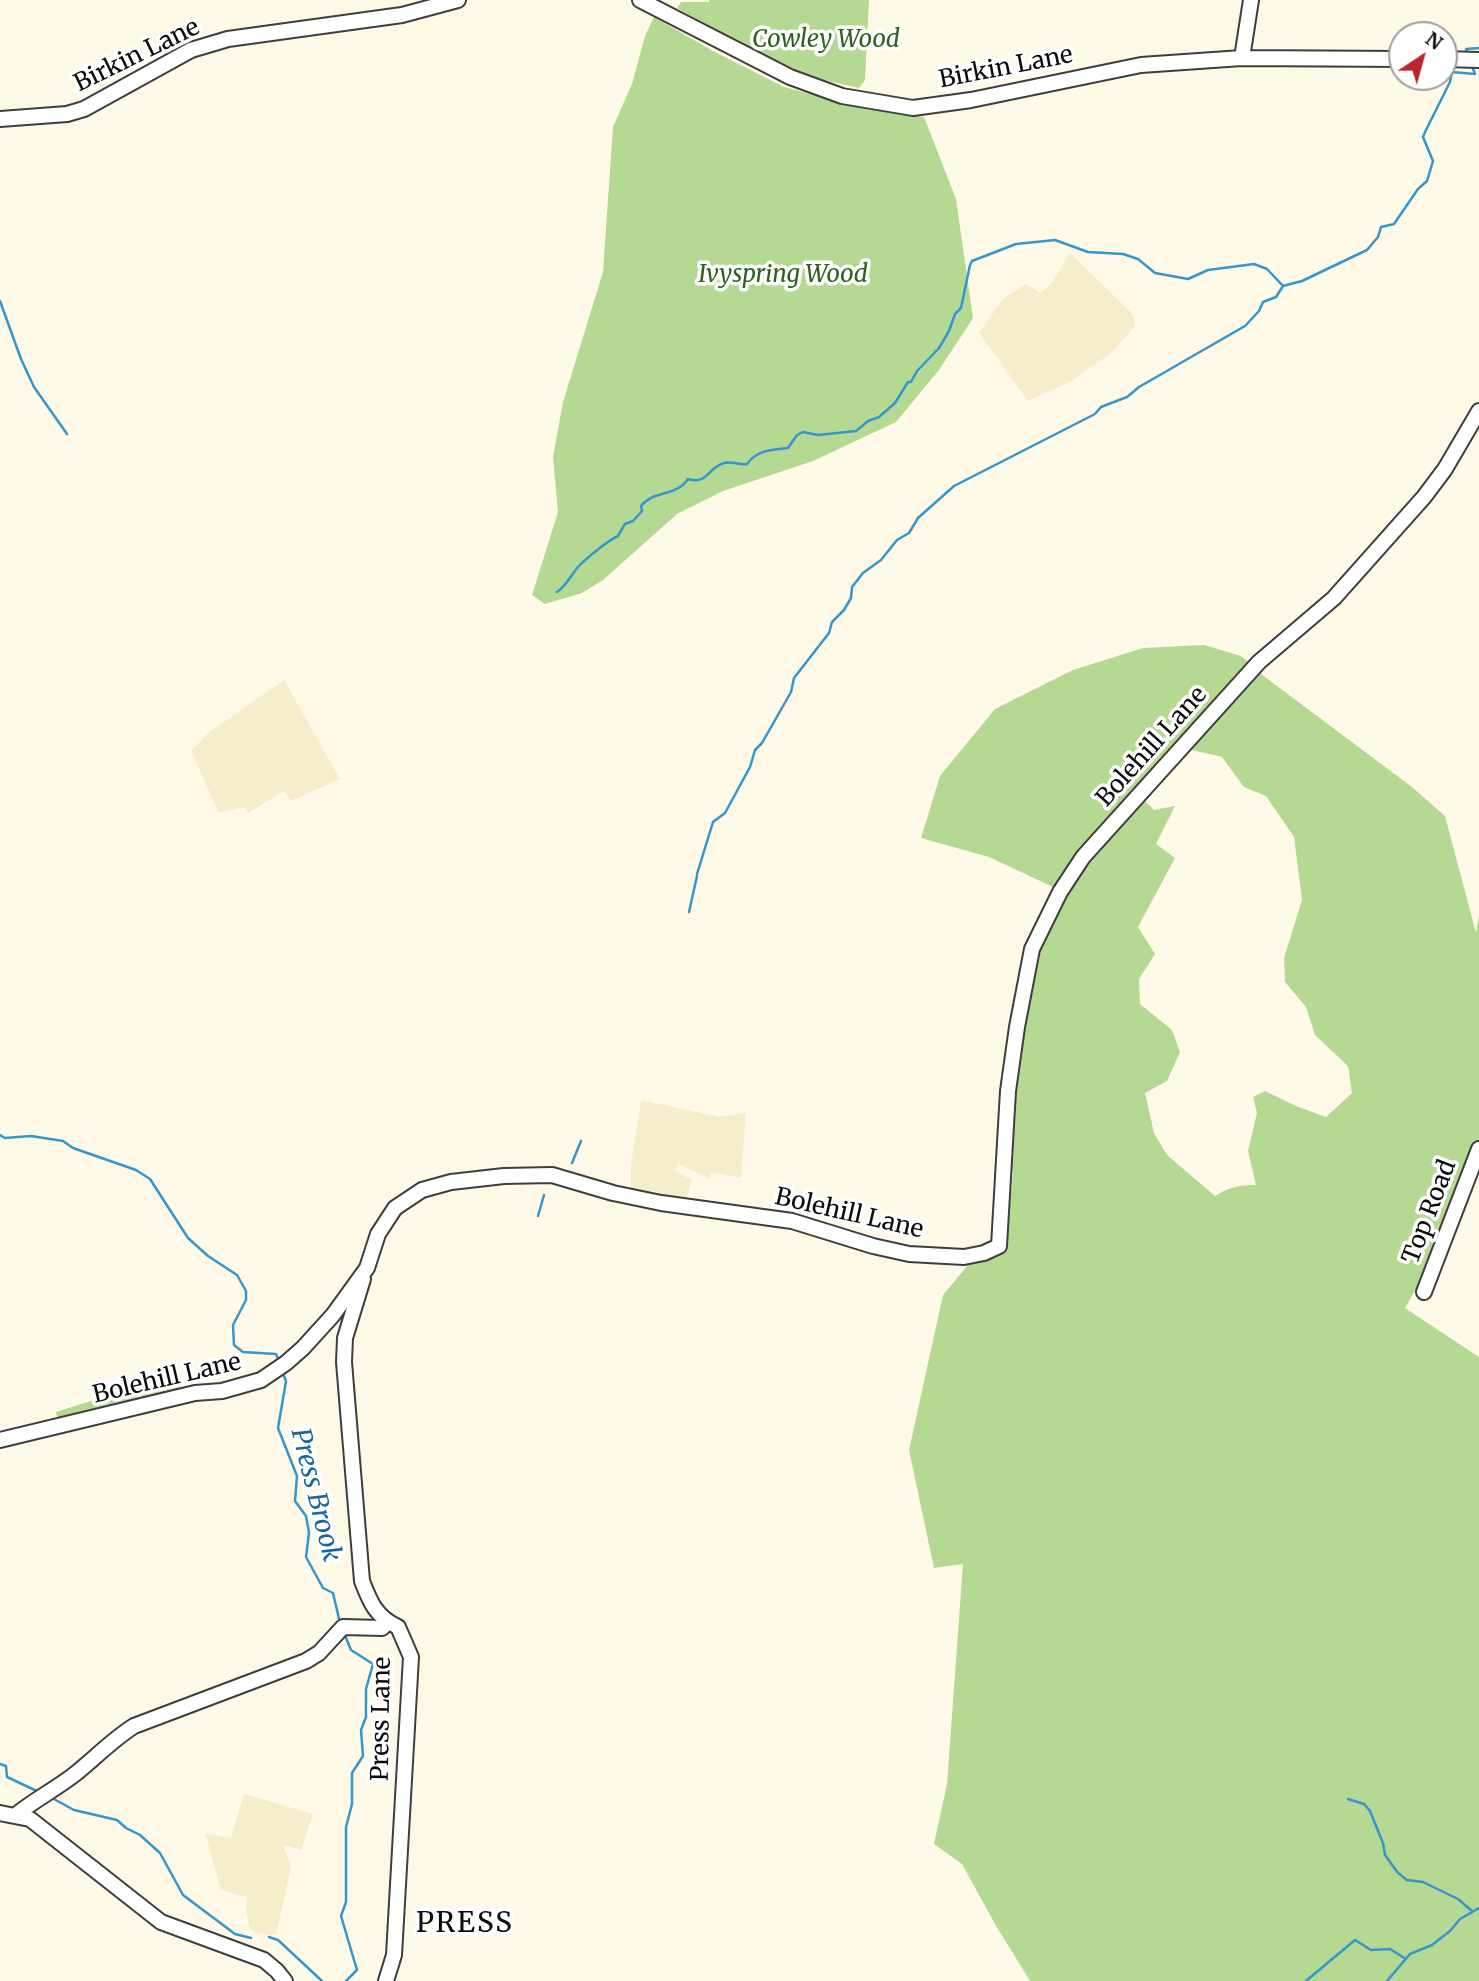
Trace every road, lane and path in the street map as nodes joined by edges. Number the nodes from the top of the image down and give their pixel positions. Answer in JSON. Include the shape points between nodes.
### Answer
{"nodes":[{"id":1,"x":458,"y":0,"type":"edge"},
{"id":2,"x":640,"y":0,"type":"edge"},
{"id":3,"x":1251,"y":0,"type":"edge"},
{"id":4,"x":1242,"y":58,"type":"junction"},
{"id":5,"x":1388,"y":59,"type":"edge"},
{"id":6,"x":1458,"y":59,"type":"edge"},
{"id":7,"x":1478,"y":60,"type":"edge"},
{"id":8,"x":0,"y":119,"type":"edge"},
{"id":9,"x":1479,"y":411,"type":"edge"},
{"id":10,"x":1479,"y":1149,"type":"edge"},
{"id":11,"x":367,"y":1268,"type":"junction"},
{"id":12,"x":1424,"y":1292,"type":"dead end"},
{"id":13,"x":0,"y":1440,"type":"edge"},
{"id":14,"x":388,"y":1622,"type":"junction"},
{"id":15,"x":0,"y":1813,"type":"edge"},
{"id":16,"x":16,"y":1815,"type":"junction"},
{"id":17,"x":285,"y":1981,"type":"edge"},
{"id":18,"x":386,"y":1981,"type":"edge"}],
"edges":[{"from":1,"to":8,"type":"street","name":"Birkin Lane","via":[[371,21],[228,39],[191,50],[67,114]]},
{"from":2,"to":4,"type":"street","name":"Birkin Lane","via":[[790,77],[842,96],[913,108],[1127,67]]},
{"from":3,"to":4,"type":"street"},
{"from":4,"to":5,"type":"street","name":"Birkin Lane"},
{"from":6,"to":7,"type":"street"},
{"from":9,"to":11,"type":"street","name":"Bolehill Lane","via":[[1424,497],[1334,598],[1259,662],[1083,857],[1060,892],[1032,949],[1017,1027],[1008,1091],[999,1246],[964,1257],[909,1254],[792,1221],[661,1203],[552,1175],[504,1176],[422,1190],[395,1208],[384,1223]]},
{"from":10,"to":12,"type":"street","name":"Top Road"},
{"from":11,"to":13,"type":"street","name":"Bolehill Lane","via":[[303,1348],[261,1380]]},
{"from":11,"to":14,"type":"street","name":"Press Lane","via":[[345,1338],[344,1362],[362,1581],[372,1608]]},
{"from":14,"to":16,"type":"street","via":[[382,1628],[343,1628],[306,1661],[134,1726]]},
{"from":14,"to":18,"type":"street","name":"Press Lane","via":[[398,1627],[411,1657],[394,1955]]},
{"from":15,"to":16,"type":"street"},
{"from":16,"to":17,"type":"street","via":[[30,1819],[161,1922],[264,1960]]}]}
